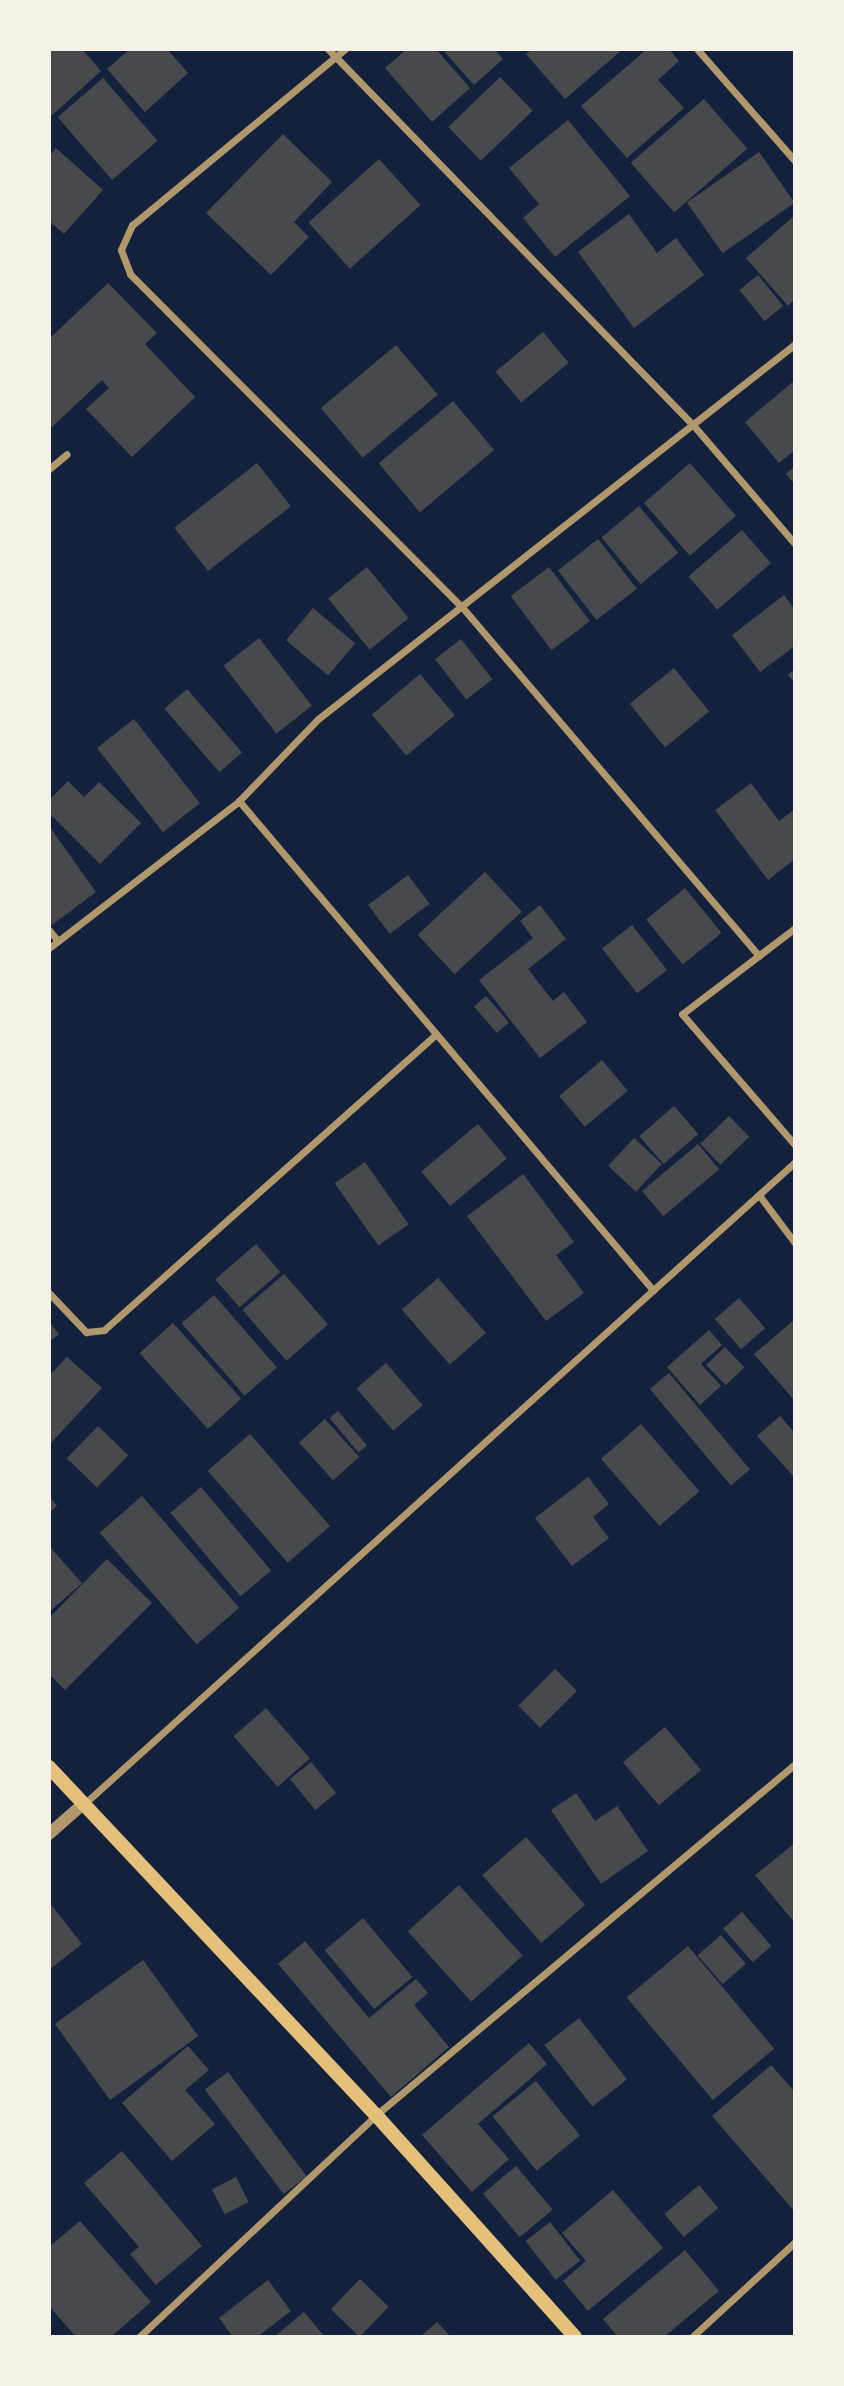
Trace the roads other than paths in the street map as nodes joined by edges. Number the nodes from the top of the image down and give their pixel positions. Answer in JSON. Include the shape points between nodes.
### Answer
{"nodes":[{"id":1,"x":328,"y":49,"type":"edge"},
{"id":2,"x":345,"y":49,"type":"edge"},
{"id":3,"x":697,"y":49,"type":"edge"},
{"id":4,"x":335,"y":57,"type":"junction"},
{"id":5,"x":795,"y":160,"type":"edge"},
{"id":6,"x":795,"y":344,"type":"edge"},
{"id":7,"x":694,"y":426,"type":"junction"},
{"id":8,"x":67,"y":454,"type":"dead end"},
{"id":9,"x":49,"y":470,"type":"edge"},
{"id":10,"x":795,"y":544,"type":"edge"},
{"id":11,"x":463,"y":607,"type":"junction"},
{"id":12,"x":239,"y":801,"type":"junction"},
{"id":13,"x":795,"y":929,"type":"edge"},
{"id":14,"x":49,"y":930,"type":"edge"},
{"id":15,"x":58,"y":941,"type":"junction"},
{"id":16,"x":49,"y":948,"type":"edge"},
{"id":17,"x":759,"y":956,"type":"junction"},
{"id":18,"x":435,"y":1035,"type":"junction"},
{"id":19,"x":795,"y":1145,"type":"edge"},
{"id":20,"x":795,"y":1162,"type":"edge"},
{"id":21,"x":759,"y":1195,"type":"junction"},
{"id":22,"x":795,"y":1243,"type":"edge"},
{"id":23,"x":653,"y":1290,"type":"junction"},
{"id":24,"x":49,"y":1293,"type":"edge"},
{"id":25,"x":795,"y":1764,"type":"edge"},
{"id":26,"x":49,"y":1766,"type":"edge"},
{"id":27,"x":83,"y":1804,"type":"junction"},
{"id":28,"x":49,"y":1834,"type":"edge"},
{"id":29,"x":376,"y":2115,"type":"junction"},
{"id":30,"x":795,"y":2242,"type":"edge"},
{"id":31,"x":139,"y":2337,"type":"edge"},
{"id":32,"x":575,"y":2337,"type":"edge"},
{"id":33,"x":692,"y":2337,"type":"edge"}],
"edges":[{"from":1,"to":4,"type":"street"},
{"from":2,"to":4,"type":"street"},
{"from":3,"to":5,"type":"street"},
{"from":4,"to":7,"type":"street"},
{"from":4,"to":11,"type":"street","via":[[132,225],[121,250],[130,274]]},
{"from":6,"to":7,"type":"street"},
{"from":7,"to":10,"type":"street"},
{"from":7,"to":11,"type":"street"},
{"from":8,"to":9,"type":"street"},
{"from":11,"to":12,"type":"street","via":[[318,719]]},
{"from":11,"to":17,"type":"street"},
{"from":12,"to":15,"type":"street"},
{"from":12,"to":18,"type":"street"},
{"from":13,"to":17,"type":"street"},
{"from":14,"to":15,"type":"street"},
{"from":15,"to":16,"type":"street"},
{"from":17,"to":19,"type":"street","via":[[682,1014]]},
{"from":18,"to":23,"type":"street"},
{"from":18,"to":24,"type":"street","via":[[104,1330],[86,1332]]},
{"from":20,"to":21,"type":"street"},
{"from":21,"to":22,"type":"street"},
{"from":21,"to":23,"type":"street"},
{"from":23,"to":27,"type":"street"},
{"from":25,"to":29,"type":"street"},
{"from":26,"to":27,"type":"main road"},
{"from":27,"to":28,"type":"street"},
{"from":27,"to":29,"type":"main road"},
{"from":29,"to":31,"type":"street"},
{"from":29,"to":32,"type":"main road"},
{"from":30,"to":33,"type":"street"}]}
